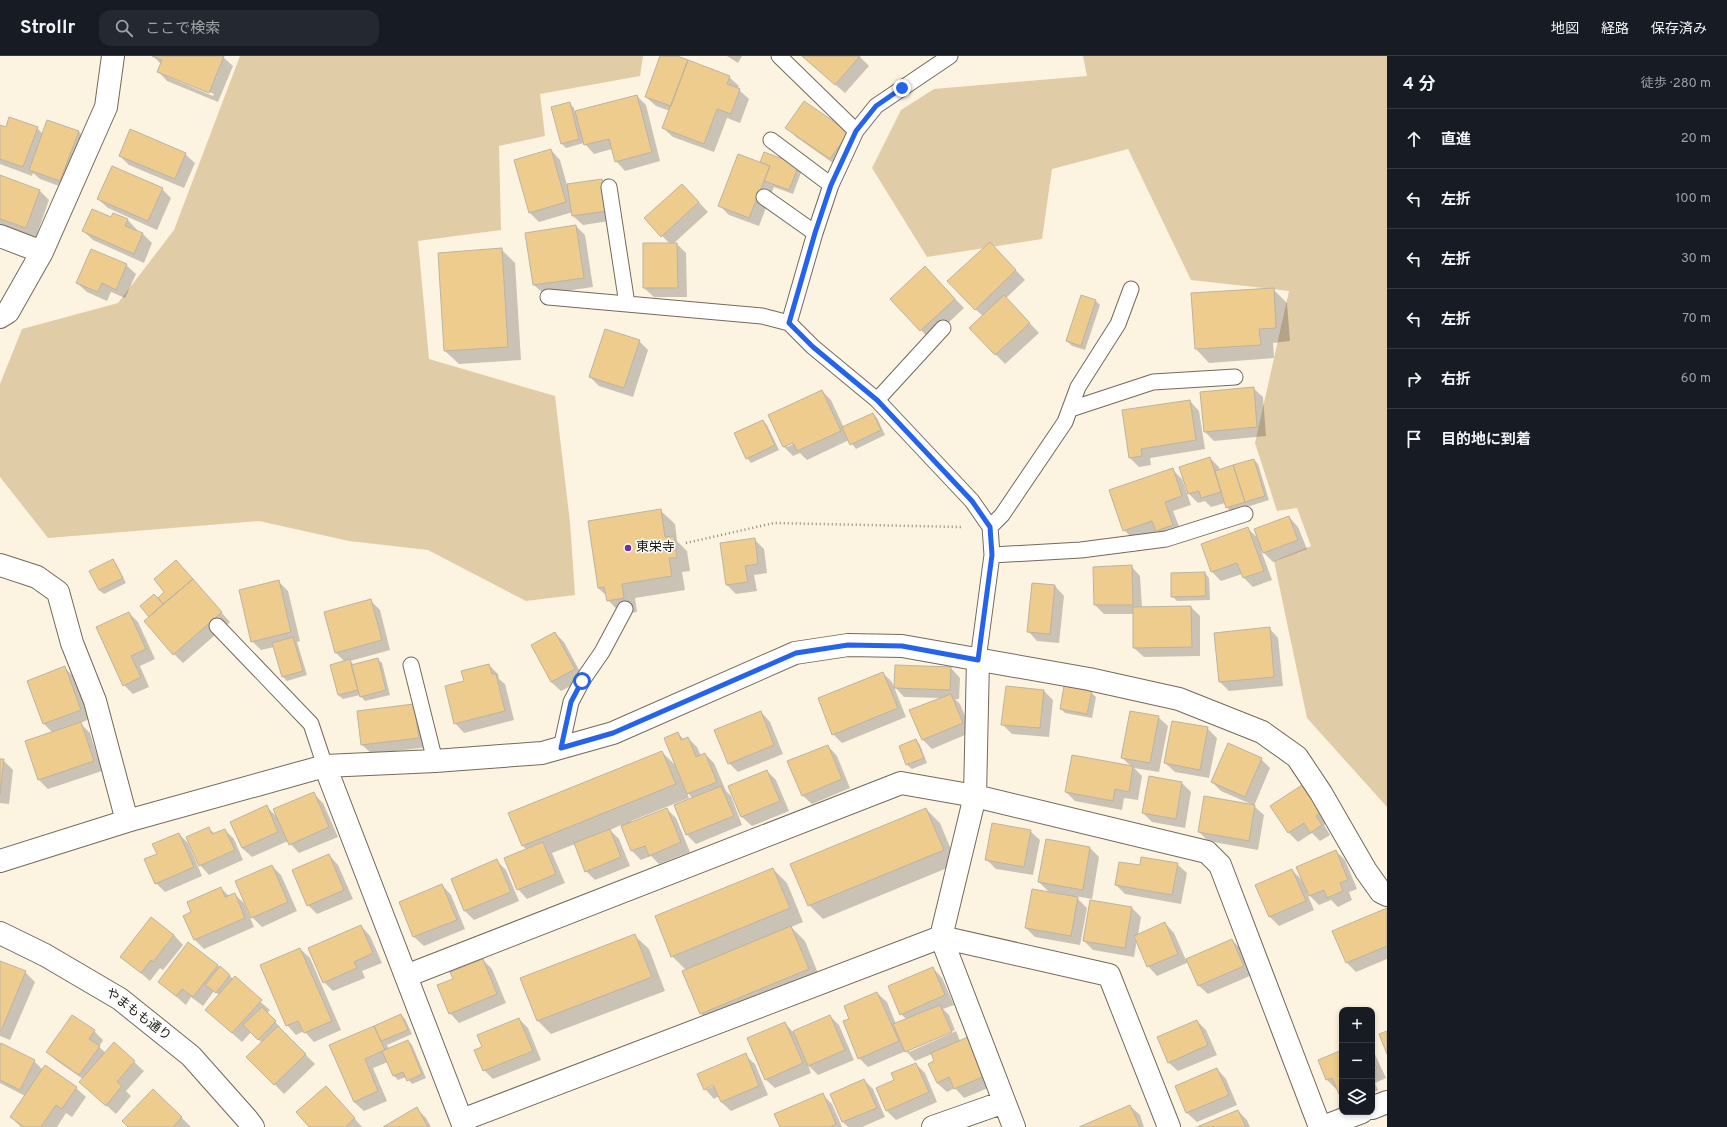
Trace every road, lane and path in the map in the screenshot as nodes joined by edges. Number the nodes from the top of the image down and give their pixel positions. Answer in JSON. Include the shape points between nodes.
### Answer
{"nodes":[{"id":1,"x":113,"y":56,"type":"edge"},
{"id":2,"x":779,"y":56,"type":"edge"},
{"id":3,"x":950,"y":56,"type":"edge"},
{"id":4,"x":856,"y":131,"type":"junction"},
{"id":5,"x":770,"y":140,"type":"dead end"},
{"id":6,"x":831,"y":185,"type":"junction"},
{"id":7,"x":609,"y":187,"type":"dead end"},
{"id":8,"x":764,"y":197,"type":"dead end"},
{"id":9,"x":815,"y":233,"type":"junction"},
{"id":10,"x":0,"y":236,"type":"edge"},
{"id":11,"x":42,"y":252,"type":"junction"},
{"id":12,"x":1131,"y":289,"type":"dead end"},
{"id":13,"x":548,"y":297,"type":"dead end"},
{"id":14,"x":627,"y":304,"type":"junction"},
{"id":15,"x":0,"y":317,"type":"edge"},
{"id":16,"x":789,"y":323,"type":"junction"},
{"id":17,"x":943,"y":328,"type":"dead end"},
{"id":18,"x":1235,"y":376,"type":"dead end"},
{"id":19,"x":877,"y":400,"type":"junction"},
{"id":20,"x":1071,"y":409,"type":"junction"},
{"id":21,"x":1245,"y":514,"type":"dead end"},
{"id":22,"x":990,"y":527,"type":"junction"},
{"id":23,"x":686,"y":543,"type":"dead end"},
{"id":24,"x":992,"y":555,"type":"junction"},
{"id":25,"x":0,"y":565,"type":"edge"},
{"id":26,"x":625,"y":609,"type":"dead end"},
{"id":27,"x":217,"y":626,"type":"dead end"},
{"id":28,"x":978,"y":660,"type":"junction"},
{"id":29,"x":411,"y":665,"type":"dead end"},
{"id":30,"x":561,"y":748,"type":"junction"},
{"id":31,"x":435,"y":761,"type":"junction"},
{"id":32,"x":325,"y":766,"type":"junction"},
{"id":33,"x":975,"y":796,"type":"junction"},
{"id":34,"x":127,"y":822,"type":"junction"},
{"id":35,"x":0,"y":861,"type":"edge"},
{"id":36,"x":1387,"y":894,"type":"edge"},
{"id":37,"x":0,"y":933,"type":"edge"},
{"id":38,"x":941,"y":938,"type":"junction"},
{"id":39,"x":406,"y":976,"type":"junction"},
{"id":40,"x":1004,"y":1102,"type":"junction"},
{"id":41,"x":1387,"y":1102,"type":"edge"},
{"id":42,"x":1375,"y":1107,"type":"edge"},
{"id":43,"x":1354,"y":1115,"type":"edge"},
{"id":44,"x":463,"y":1124,"type":"edge"},
{"id":45,"x":253,"y":1127,"type":"edge"},
{"id":46,"x":933,"y":1127,"type":"edge"},
{"id":47,"x":1014,"y":1127,"type":"edge"},
{"id":48,"x":1169,"y":1127,"type":"edge"},
{"id":49,"x":1320,"y":1127,"type":"edge"},
{"id":50,"x":1323,"y":1127,"type":"edge"}],
"edges":[{"from":1,"to":11,"type":"street","via":[[106,107]]},
{"from":2,"to":4,"type":"lane"},
{"from":3,"to":4,"type":"lane","via":[[876,106]]},
{"from":4,"to":6,"type":"lane"},
{"from":5,"to":6,"type":"lane"},
{"from":6,"to":9,"type":"lane"},
{"from":7,"to":14,"type":"lane"},
{"from":8,"to":9,"type":"lane"},
{"from":9,"to":16,"type":"lane"},
{"from":10,"to":11,"type":"street"},
{"from":11,"to":15,"type":"street","via":[[8,312]]},
{"from":12,"to":20,"type":"lane","via":[[1118,324],[1078,387]]},
{"from":13,"to":14,"type":"lane"},
{"from":14,"to":16,"type":"lane","via":[[762,316]]},
{"from":16,"to":19,"type":"lane","via":[[813,347]]},
{"from":17,"to":19,"type":"lane"},
{"from":18,"to":20,"type":"lane","via":[[1153,382]]},
{"from":19,"to":22,"type":"lane","via":[[972,501]]},
{"from":20,"to":22,"type":"lane","via":[[1065,422],[1002,515]]},
{"from":21,"to":24,"type":"lane","via":[[1166,539],[1081,550]]},
{"from":22,"to":23,"type":"path","via":[[774,523]]},
{"from":22,"to":24,"type":"lane"},
{"from":24,"to":28,"type":"lane"},
{"from":25,"to":34,"type":"street","via":[[38,577],[58,592],[72,643],[95,701]]},
{"from":26,"to":30,"type":"lane","via":[[571,702]]},
{"from":27,"to":32,"type":"lane","via":[[311,724]]},
{"from":28,"to":30,"type":"street","via":[[902,646],[848,645],[796,653],[613,733]]},
{"from":28,"to":33,"type":"street"},
{"from":28,"to":36,"type":"street","via":[[1088,679],[1179,699],[1262,732],[1297,757],[1366,871],[1381,892]]},
{"from":29,"to":31,"type":"lane"},
{"from":30,"to":31,"type":"street","via":[[542,753]]},
{"from":31,"to":32,"type":"street"},
{"from":32,"to":34,"type":"street"},
{"from":32,"to":39,"type":"street"},
{"from":33,"to":38,"type":"street"},
{"from":33,"to":39,"type":"street","via":[[901,783]]},
{"from":33,"to":49,"type":"street","via":[[1207,852],[1220,865]]},
{"from":34,"to":35,"type":"street"},
{"from":37,"to":45,"type":"street","name":"やまもも通り","via":[[45,955],[120,999],[191,1056]]},
{"from":38,"to":40,"type":"street"},
{"from":38,"to":44,"type":"street"},
{"from":38,"to":48,"type":"street","via":[[1109,975]]},
{"from":39,"to":44,"type":"street"},
{"from":40,"to":46,"type":"street"},
{"from":40,"to":47,"type":"street"},
{"from":41,"to":42,"type":"street"},
{"from":43,"to":50,"type":"street"}]}
